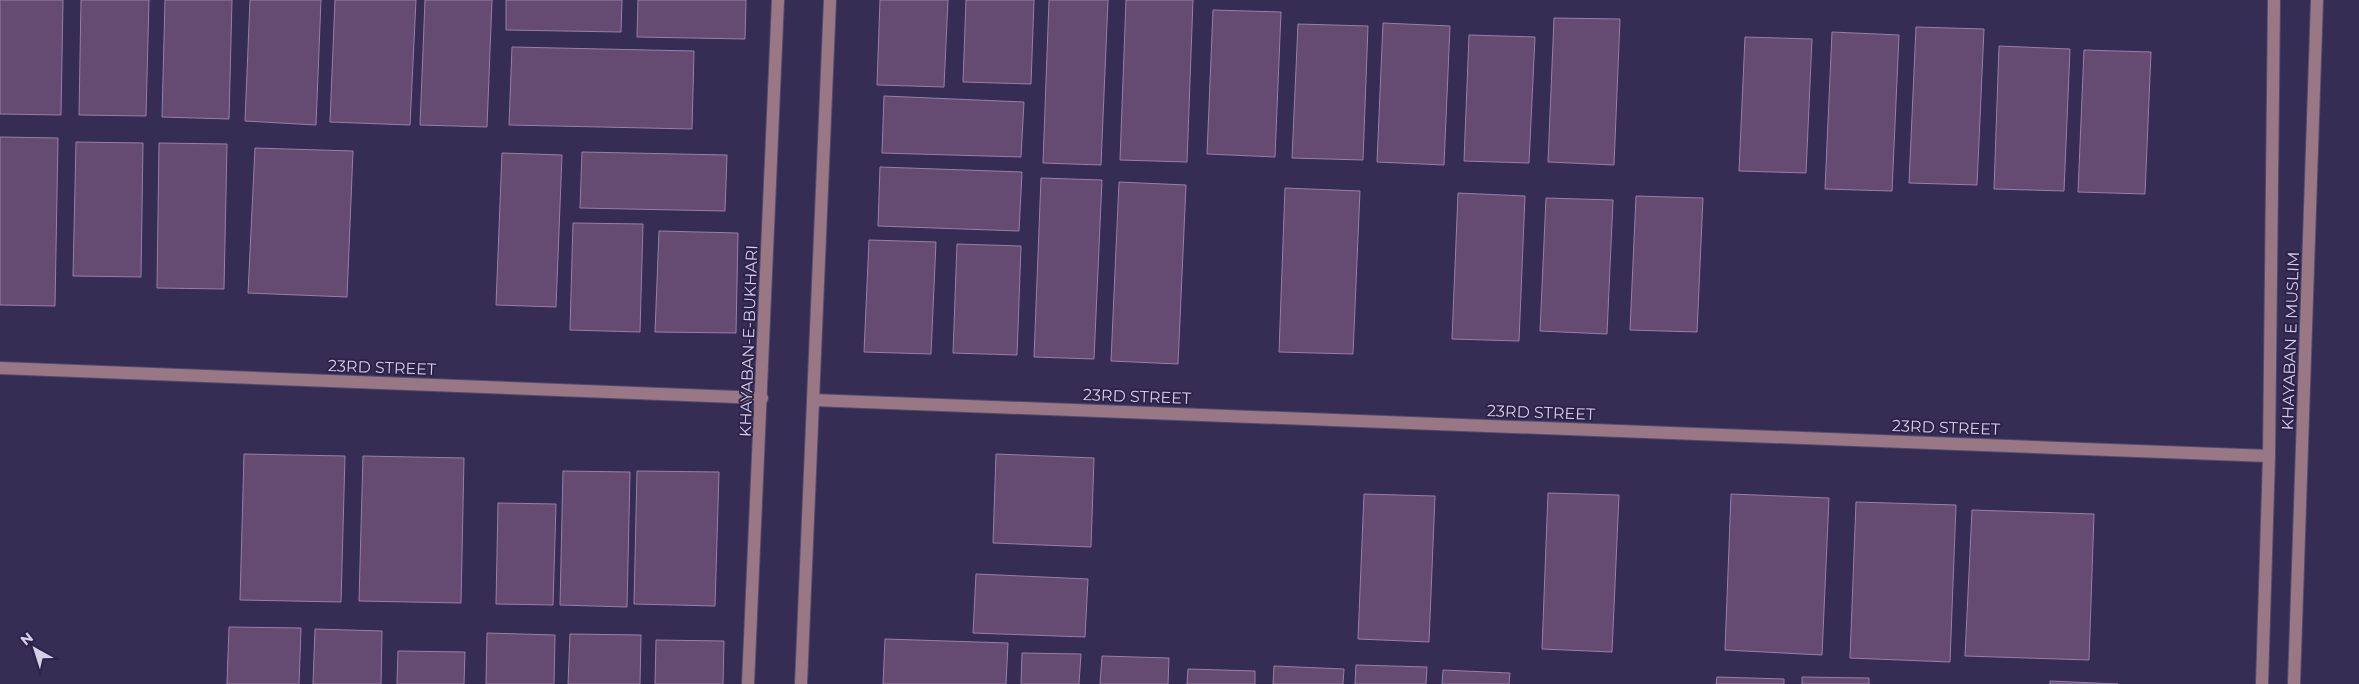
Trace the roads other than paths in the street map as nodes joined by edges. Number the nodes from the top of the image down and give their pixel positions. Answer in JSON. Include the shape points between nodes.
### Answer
{"nodes":[{"id":1,"x":778,"y":0,"type":"edge"},
{"id":2,"x":830,"y":0,"type":"edge"},
{"id":3,"x":2274,"y":0,"type":"edge"},
{"id":4,"x":2318,"y":0,"type":"edge"},
{"id":5,"x":0,"y":368,"type":"edge"},
{"id":6,"x":762,"y":398,"type":"junction"},
{"id":7,"x":813,"y":400,"type":"junction"},
{"id":8,"x":2268,"y":456,"type":"junction"},
{"id":9,"x":748,"y":684,"type":"edge"},
{"id":10,"x":801,"y":684,"type":"edge"},
{"id":11,"x":2262,"y":684,"type":"edge"},
{"id":12,"x":2294,"y":684,"type":"edge"}],
"edges":[{"from":1,"to":6,"type":"street","name":"KHAYABAN-E-BUKHARI"},
{"from":2,"to":7,"type":"street"},
{"from":3,"to":8,"type":"street","name":"KHAYABAN E MUSLIM"},
{"from":4,"to":12,"type":"street","name":"KHAYABAN E MUSLIM"},
{"from":5,"to":6,"type":"street","name":"23RD STREET"},
{"from":6,"to":9,"type":"street","name":"KHAYABAN-E-BUKHARI"},
{"from":7,"to":8,"type":"street","name":"23RD STREET"},
{"from":7,"to":10,"type":"street"},
{"from":8,"to":11,"type":"street","name":"KHAYABAN E MUSLIM"}]}
